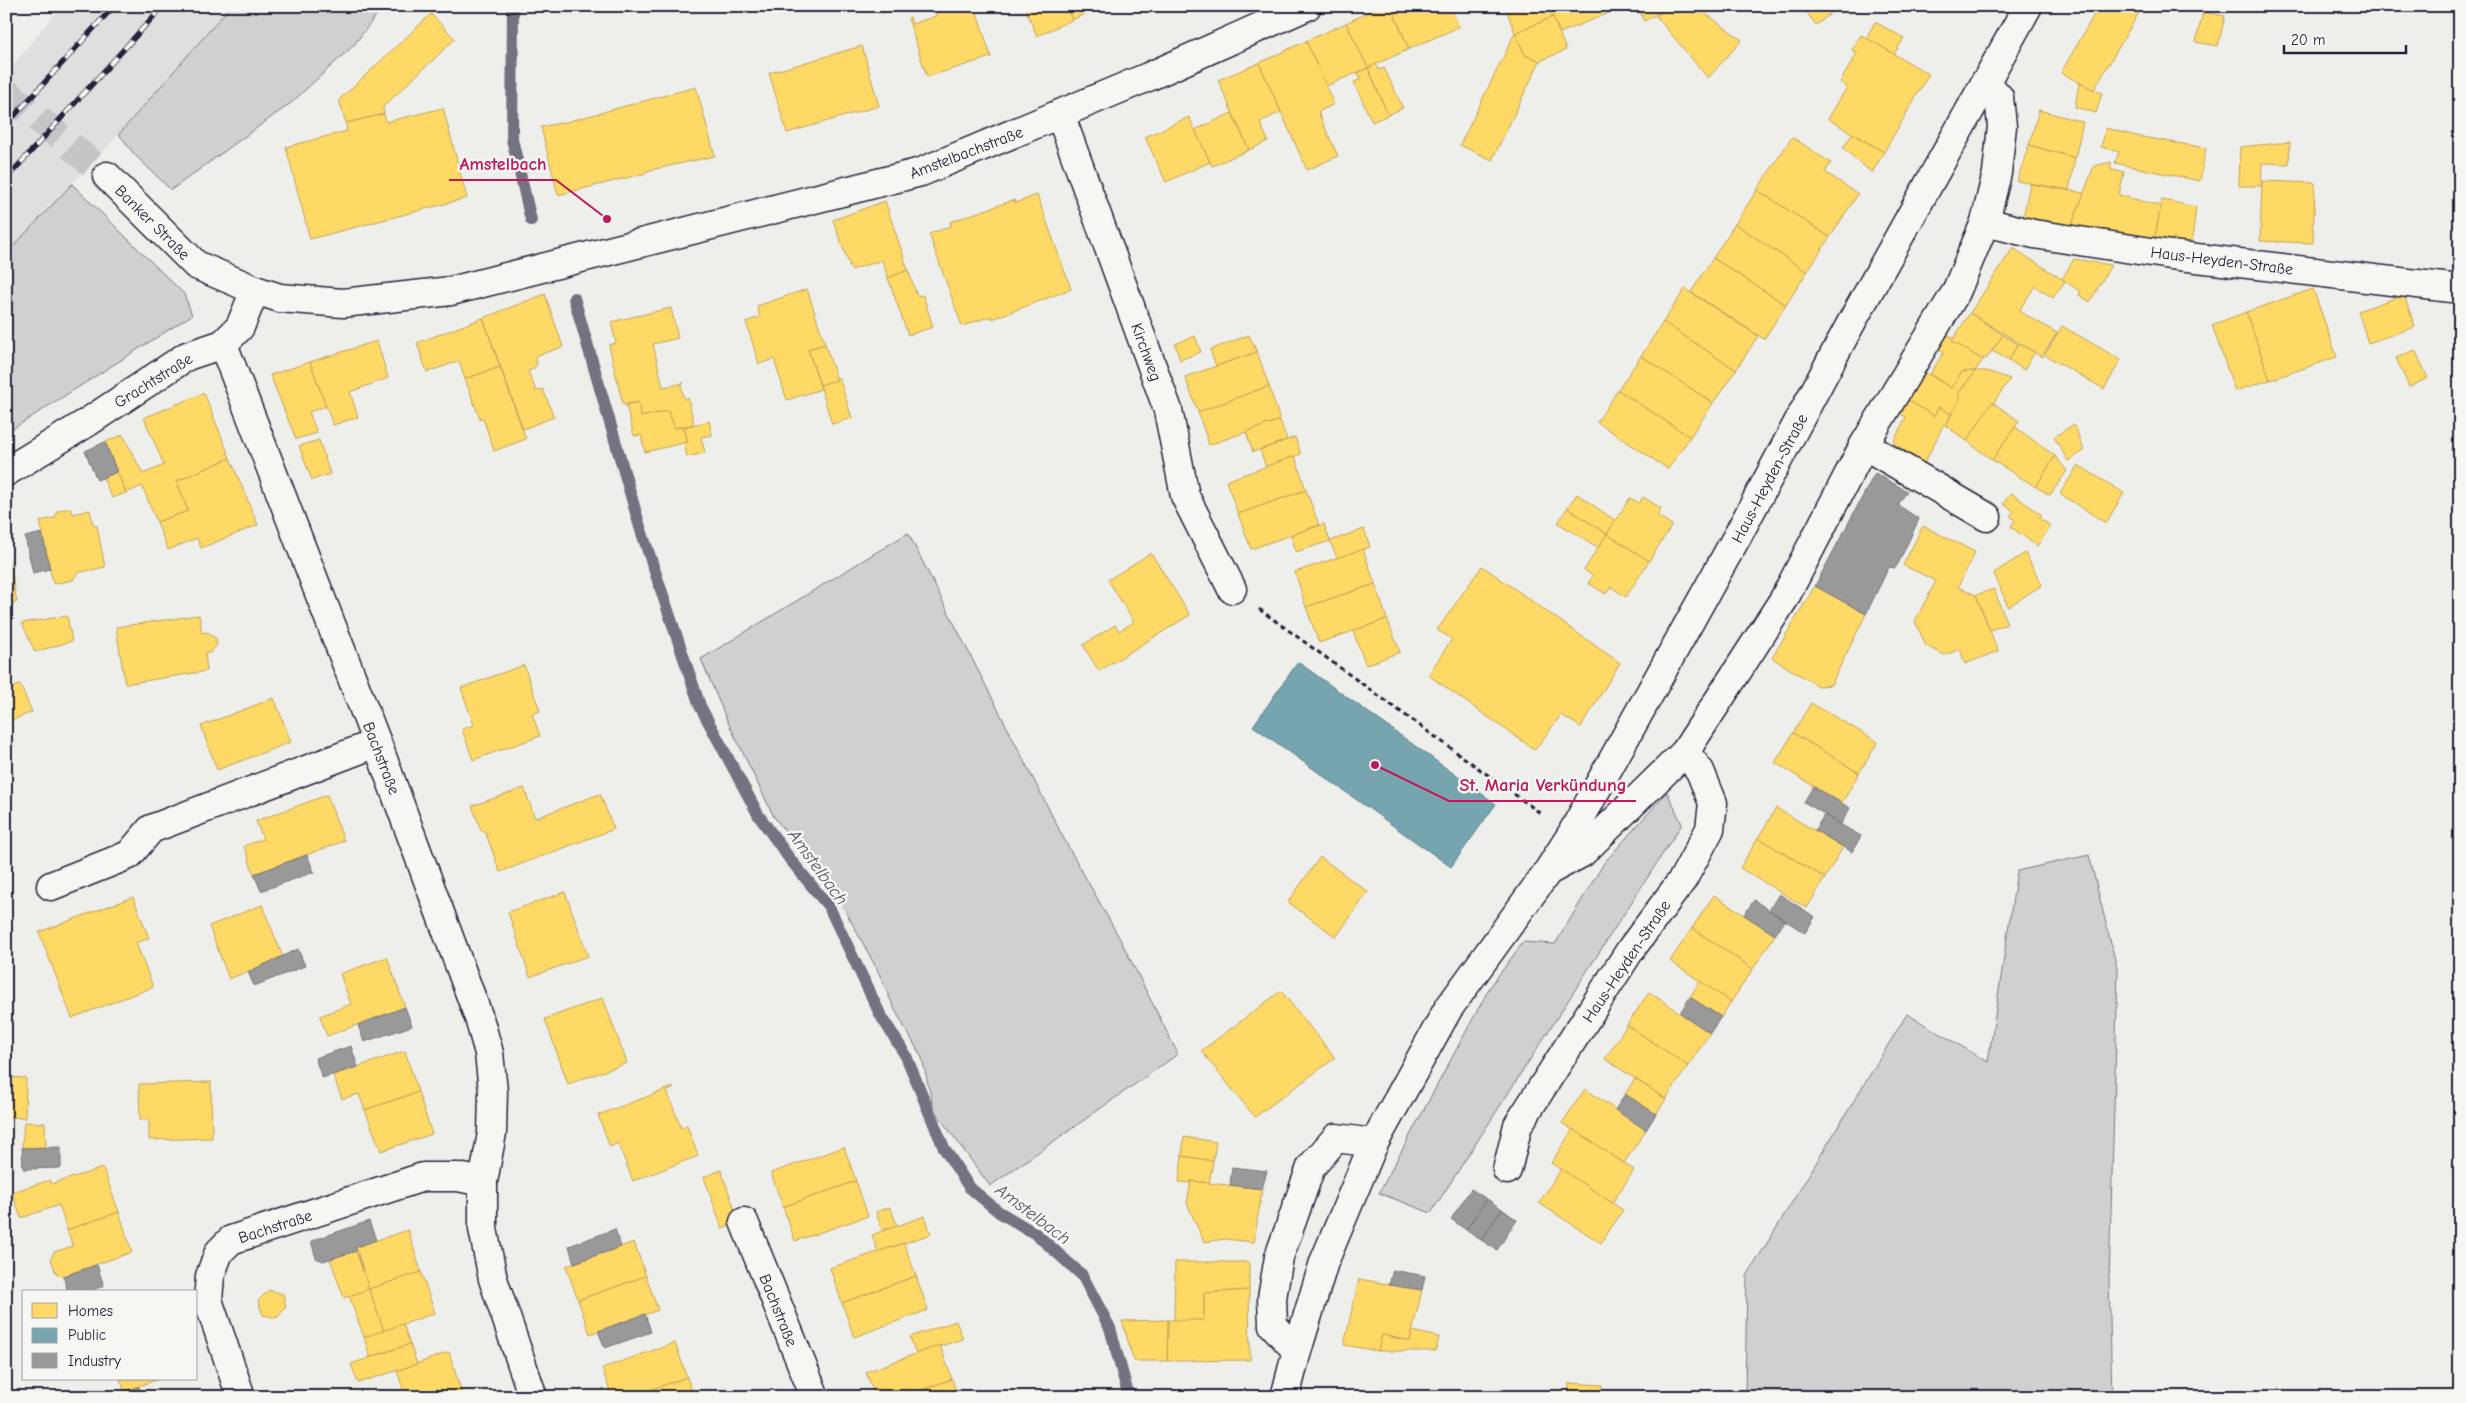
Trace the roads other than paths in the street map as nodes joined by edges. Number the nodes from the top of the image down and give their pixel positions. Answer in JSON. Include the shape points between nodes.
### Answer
{"nodes":[{"id":1,"x":1307,"y":6,"type":"edge"},
{"id":2,"x":2028,"y":6,"type":"edge"},
{"id":3,"x":1985,"y":82,"type":"junction"},
{"id":4,"x":1060,"y":114,"type":"junction"},
{"id":5,"x":107,"y":176,"type":"tunnel mouth"},
{"id":6,"x":1985,"y":222,"type":"junction"},
{"id":7,"x":2460,"y":289,"type":"edge"},
{"id":8,"x":255,"y":290,"type":"junction"},
{"id":9,"x":223,"y":344,"type":"junction"},
{"id":10,"x":1864,"y":445,"type":"junction"},
{"id":11,"x":6,"y":472,"type":"edge"},
{"id":12,"x":1987,"y":517,"type":"dead end"},
{"id":13,"x":1232,"y":589,"type":"road end"},
{"id":14,"x":377,"y":744,"type":"junction"},
{"id":15,"x":1685,"y":752,"type":"junction"},
{"id":16,"x":1548,"y":871,"type":"junction"},
{"id":17,"x":51,"y":886,"type":"dead end"},
{"id":18,"x":1374,"y":1143,"type":"junction"},
{"id":19,"x":1507,"y":1170,"type":"dead end"},
{"id":20,"x":483,"y":1182,"type":"junction"},
{"id":21,"x":744,"y":1222,"type":"dead end"},
{"id":22,"x":1297,"y":1351,"type":"junction"},
{"id":23,"x":1293,"y":1393,"type":"edge"},
{"id":24,"x":241,"y":1397,"type":"edge"},
{"id":25,"x":533,"y":1397,"type":"edge"},
{"id":26,"x":815,"y":1397,"type":"edge"}],
"edges":[{"from":1,"to":4,"type":"street","name":"Amstelbachstraße"},
{"from":2,"to":3,"type":"street","name":"Haus-Heyden-Straße"},
{"from":3,"to":6,"type":"street","name":"Haus-Heyden-Straße","via":[[1999,96],[2002,126],[1997,173]]},
{"from":3,"to":16,"type":"street","name":"Haus-Heyden-Straße","via":[[1739,533]]},
{"from":4,"to":8,"type":"street","name":"Amstelbachstraße","via":[[921,172],[450,290],[343,303],[280,298]]},
{"from":4,"to":13,"type":"street","name":"Kirchweg","via":[[1168,410],[1185,496]]},
{"from":5,"to":8,"type":"street","name":"Banker Straße","via":[[196,265]]},
{"from":6,"to":7,"type":"street","name":"Haus-Heyden-Straße","via":[[2034,234],[2171,255]]},
{"from":6,"to":10,"type":"street","name":"Haus-Heyden-Straße","via":[[1956,292]]},
{"from":8,"to":9,"type":"street","name":"Grachtstraße","via":[[240,327]]},
{"from":9,"to":11,"type":"street","name":"Grachtstraße","via":[[187,356]]},
{"from":9,"to":14,"type":"street","name":"Bachstraße"},
{"from":10,"to":12,"type":"street"},
{"from":10,"to":15,"type":"street","name":"Haus-Heyden-Straße","via":[[1784,598]]},
{"from":14,"to":17,"type":"street","via":[[151,829],[130,855]]},
{"from":14,"to":20,"type":"street","name":"Bachstraße","via":[[479,1018],[489,1053],[494,1091],[492,1133]]},
{"from":15,"to":16,"type":"street","name":"Haus-Heyden-Straße","via":[[1582,853]]},
{"from":15,"to":19,"type":"street","name":"Haus-Heyden-Straße","via":[[1700,771],[1714,803],[1710,829],[1683,879],[1632,949],[1518,1125]]},
{"from":16,"to":18,"type":"street","name":"Haus-Heyden-Straße","via":[[1448,1009]]},
{"from":18,"to":22,"type":"street","name":"Haus-Heyden-Straße","via":[[1324,1262]]},
{"from":18,"to":22,"type":"street","via":[[1336,1138],[1311,1168],[1279,1257],[1272,1298],[1273,1325]]},
{"from":20,"to":24,"type":"street","name":"Bachstraße","via":[[458,1177],[423,1177],[231,1240],[219,1252],[210,1276],[208,1300]]},
{"from":20,"to":25,"type":"street","name":"Bachstraße","via":[[483,1229],[493,1279]]},
{"from":21,"to":26,"type":"street","name":"Bachstraße"},
{"from":22,"to":23,"type":"street","name":"Haus-Heyden-Straße"}]}
